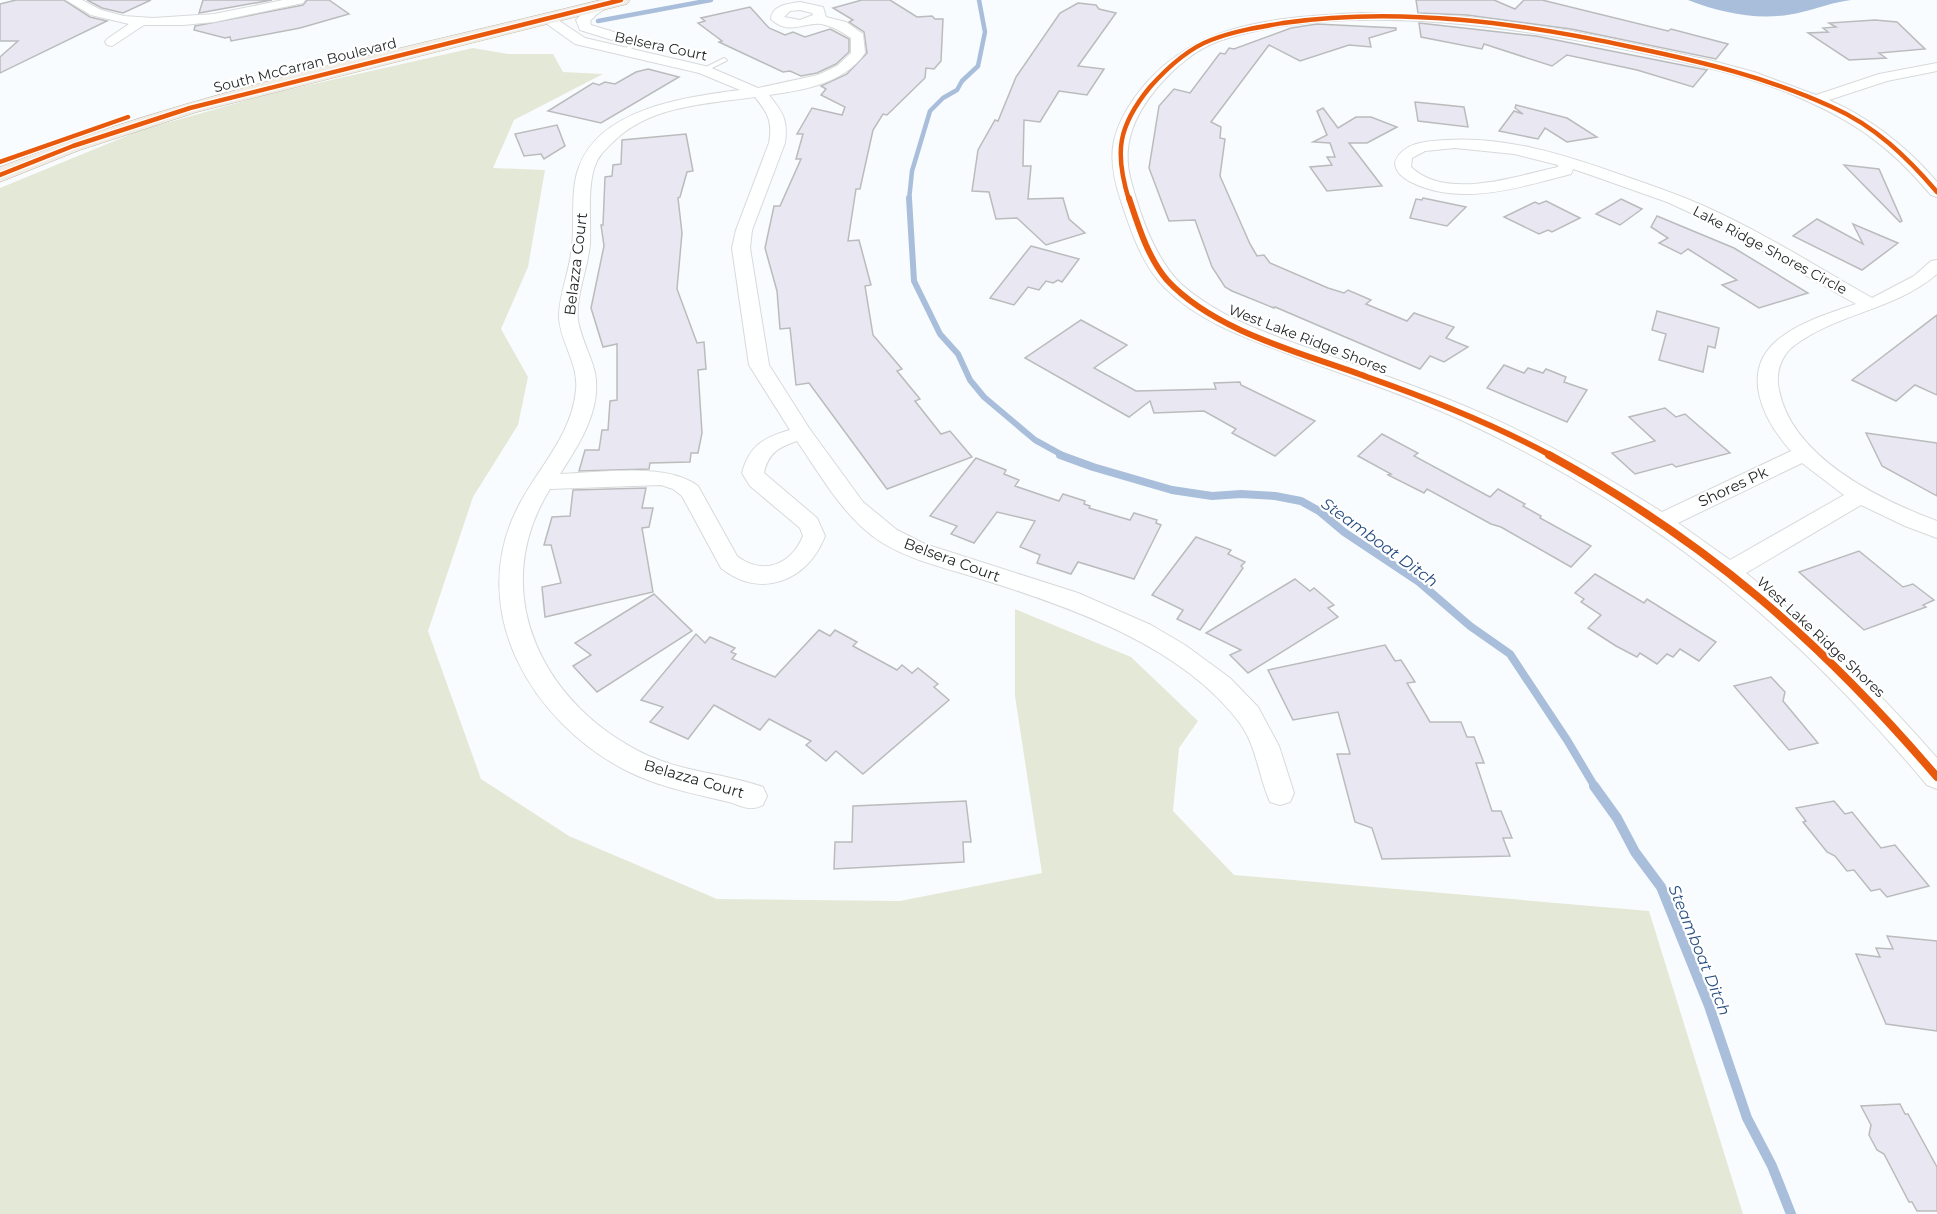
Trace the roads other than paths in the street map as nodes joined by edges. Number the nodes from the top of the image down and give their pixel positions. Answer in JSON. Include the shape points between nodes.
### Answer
{"nodes":[{"id":1,"x":72,"y":0,"type":"edge"},
{"id":2,"x":299,"y":0,"type":"edge"},
{"id":3,"x":581,"y":0,"type":"edge"},
{"id":4,"x":586,"y":0,"type":"edge"},
{"id":5,"x":616,"y":2,"type":"edge"},
{"id":6,"x":818,"y":19,"type":"dead end"},
{"id":7,"x":547,"y":20,"type":"junction"},
{"id":8,"x":142,"y":21,"type":"junction"},
{"id":9,"x":112,"y":42,"type":"dead end"},
{"id":10,"x":636,"y":42,"type":"junction"},
{"id":11,"x":624,"y":52,"type":"junction"},
{"id":12,"x":729,"y":63,"type":"joint"},
{"id":13,"x":1937,"y":67,"type":"edge"},
{"id":14,"x":704,"y":70,"type":"junction"},
{"id":15,"x":748,"y":72,"type":"dead end"},
{"id":16,"x":760,"y":94,"type":"junction"},
{"id":17,"x":1815,"y":100,"type":"junction"},
{"id":18,"x":0,"y":162,"type":"edge"},
{"id":19,"x":1567,"y":162,"type":"junction"},
{"id":20,"x":0,"y":175,"type":"edge"},
{"id":21,"x":1937,"y":192,"type":"edge"},
{"id":22,"x":1937,"y":265,"type":"edge"},
{"id":23,"x":1871,"y":305,"type":"junction"},
{"id":24,"x":802,"y":433,"type":"junction"},
{"id":25,"x":1804,"y":453,"type":"junction"},
{"id":26,"x":546,"y":482,"type":"junction"},
{"id":27,"x":1861,"y":495,"type":"junction"},
{"id":28,"x":1662,"y":521,"type":"junction"},
{"id":29,"x":1937,"y":530,"type":"edge"},
{"id":30,"x":1728,"y":572,"type":"junction"},
{"id":31,"x":1937,"y":777,"type":"edge"},
{"id":32,"x":1280,"y":793,"type":"dead end"},
{"id":33,"x":753,"y":796,"type":"dead end"}],
"edges":[{"from":1,"to":8,"type":"street","via":[[99,15]]},
{"from":2,"to":8,"type":"street","via":[[213,17]]},
{"from":3,"to":18,"type":"main road","name":"South McCarran Boulevard","via":[[183,101]]},
{"from":4,"to":7,"type":"main road"},
{"from":5,"to":7,"type":"main road","name":"South McCarran Boulevard"},
{"from":5,"to":10,"type":"street","name":"Belsera Court","via":[[594,10],[584,20],[585,27]]},
{"from":6,"to":16,"type":"street","name":"Belazza Court","via":[[841,25],[858,37],[858,53],[853,61],[825,78]]},
{"from":7,"to":11,"type":"street","name":"Belsera Court","via":[[580,41]]},
{"from":7,"to":20,"type":"main road","name":"South McCarran Boulevard","via":[[190,108],[73,146]]},
{"from":8,"to":9,"type":"street"},
{"from":10,"to":11,"type":"lane"},
{"from":10,"to":12,"type":"street","name":"Belsera Court"},
{"from":11,"to":14,"type":"street","name":"Belsera Court"},
{"from":12,"to":14,"type":"lane"},
{"from":13,"to":17,"type":"street","via":[[1884,77]]},
{"from":14,"to":16,"type":"street","name":"Belsera Court"},
{"from":15,"to":16,"type":"street","name":"Belsera Court","via":[[757,81]]},
{"from":16,"to":24,"type":"street","name":"Belsera Court","via":[[777,115],[779,130],[741,248],[759,365]]},
{"from":16,"to":26,"type":"street","name":"Belazza Court","via":[[687,103],[635,119],[597,149],[586,167],[580,254],[568,321],[583,365],[586,390],[578,422]]},
{"from":17,"to":21,"type":"street","name":"West Lake Ridge Shores","via":[[1893,145]]},
{"from":17,"to":28,"type":"street","name":"West Lake Ridge Shores","via":[[1730,69],[1552,30],[1419,15],[1341,14],[1257,25],[1193,48],[1162,71],[1124,128],[1119,161],[1123,181],[1161,271],[1193,303],[1242,331],[1429,400],[1523,441]]},
{"from":19,"to":19,"type":"street","name":"Lake Ridge Shores Circle","via":[[1518,148],[1473,143],[1413,150],[1406,154],[1402,168],[1414,179],[1464,188],[1509,184],[1565,171]]},
{"from":19,"to":23,"type":"street","name":"Lake Ridge Shores Circle","via":[[1698,209]]},
{"from":22,"to":23,"type":"street","via":[[1904,291]]},
{"from":23,"to":25,"type":"street","via":[[1802,332],[1785,343],[1774,357],[1767,373],[1773,412]]},
{"from":24,"to":26,"type":"street","via":[[774,441],[756,458],[753,473],[758,481],[809,524],[814,536],[807,555],[798,564],[769,574],[756,575],[734,568],[690,491],[673,481],[661,478]]},
{"from":24,"to":32,"type":"street","name":"Belsera Court","via":[[855,508],[889,536],[917,550],[1100,611],[1147,633],[1197,666],[1230,693],[1253,721],[1269,752]]},
{"from":25,"to":27,"type":"street"},
{"from":25,"to":28,"type":"street","name":"Shores Pk"},
{"from":26,"to":33,"type":"street","name":"Belazza Court","via":[[523,522],[511,579],[517,635],[539,681],[590,734],[640,764]]},
{"from":27,"to":29,"type":"street"},
{"from":27,"to":30,"type":"street"},
{"from":28,"to":30,"type":"street","name":"West Lake Ridge Shores"},
{"from":30,"to":31,"type":"street","name":"West Lake Ridge Shores","via":[[1852,681]]}]}
